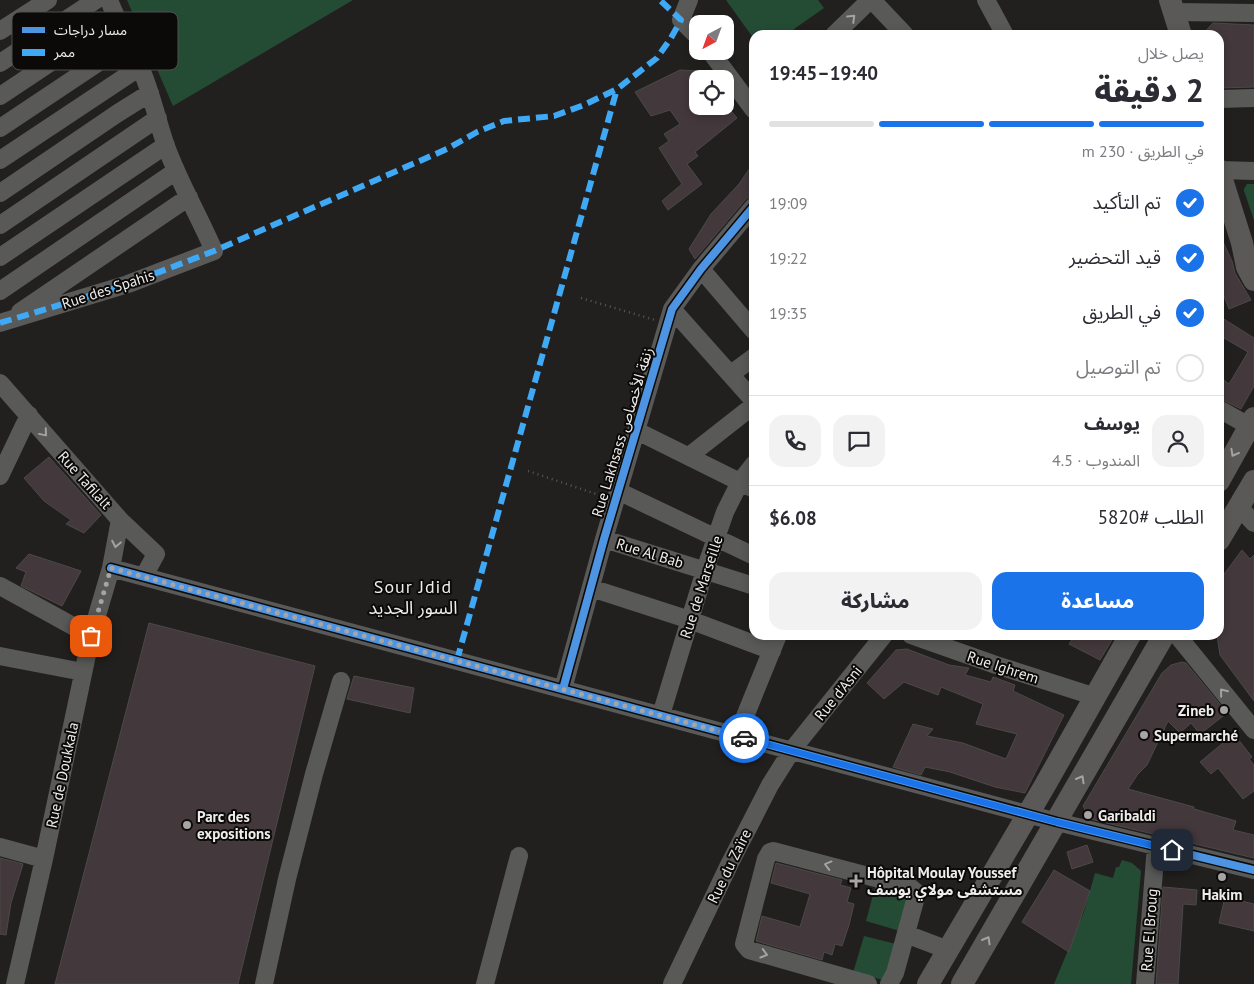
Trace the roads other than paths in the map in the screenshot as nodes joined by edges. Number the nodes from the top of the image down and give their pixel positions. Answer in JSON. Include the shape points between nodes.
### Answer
{"nodes":[{"id":1,"x":48,"y":0,"type":"edge"},
{"id":2,"x":96,"y":0,"type":"edge"},
{"id":3,"x":109,"y":0,"type":"edge"},
{"id":4,"x":689,"y":0,"type":"edge"},
{"id":5,"x":871,"y":0,"type":"edge"},
{"id":6,"x":986,"y":0,"type":"edge"},
{"id":7,"x":1172,"y":6,"type":"edge"},
{"id":8,"x":29,"y":12,"type":"edge"},
{"id":9,"x":78,"y":12,"type":"edge"},
{"id":10,"x":113,"y":12,"type":"edge"},
{"id":11,"x":1254,"y":13,"type":"edge"},
{"id":12,"x":12,"y":23,"type":"edge"},
{"id":13,"x":689,"y":28,"type":"edge"},
{"id":14,"x":839,"y":30,"type":"edge"},
{"id":15,"x":900,"y":30,"type":"edge"},
{"id":16,"x":1002,"y":30,"type":"edge"},
{"id":17,"x":1179,"y":30,"type":"edge"},
{"id":18,"x":0,"y":31,"type":"edge"},
{"id":19,"x":12,"y":55,"type":"edge"},
{"id":20,"x":717,"y":60,"type":"edge"},
{"id":21,"x":0,"y":63,"type":"edge"},
{"id":22,"x":39,"y":70,"type":"edge"},
{"id":23,"x":87,"y":70,"type":"edge"},
{"id":24,"x":135,"y":70,"type":"edge"},
{"id":25,"x":141,"y":70,"type":"edge"},
{"id":26,"x":150,"y":93,"type":"junction"},
{"id":27,"x":0,"y":96,"type":"edge"},
{"id":28,"x":1254,"y":98,"type":"edge"},
{"id":29,"x":1224,"y":99,"type":"edge"},
{"id":30,"x":749,"y":103,"type":"edge"},
{"id":31,"x":158,"y":118,"type":"junction"},
{"id":32,"x":0,"y":128,"type":"edge"},
{"id":33,"x":166,"y":145,"type":"junction"},
{"id":34,"x":0,"y":160,"type":"edge"},
{"id":35,"x":1224,"y":170,"type":"edge"},
{"id":36,"x":176,"y":171,"type":"junction"},
{"id":37,"x":1254,"y":171,"type":"edge"},
{"id":38,"x":1224,"y":184,"type":"edge"},
{"id":39,"x":0,"y":193,"type":"edge"},
{"id":40,"x":189,"y":197,"type":"junction"},
{"id":41,"x":749,"y":212,"type":"edge"},
{"id":42,"x":0,"y":225,"type":"edge"},
{"id":43,"x":1248,"y":250,"type":"edge"},
{"id":44,"x":0,"y":257,"type":"edge"},
{"id":45,"x":702,"y":269,"type":"junction"},
{"id":46,"x":1254,"y":280,"type":"edge"},
{"id":47,"x":0,"y":291,"type":"edge"},
{"id":48,"x":670,"y":317,"type":"junction"},
{"id":49,"x":6,"y":321,"type":"edge"},
{"id":50,"x":749,"y":325,"type":"edge"},
{"id":51,"x":749,"y":361,"type":"edge"},
{"id":52,"x":730,"y":374,"type":"junction"},
{"id":53,"x":0,"y":383,"type":"edge"},
{"id":54,"x":749,"y":397,"type":"edge"},
{"id":55,"x":749,"y":407,"type":"edge"},
{"id":56,"x":1224,"y":412,"type":"edge"},
{"id":57,"x":29,"y":415,"type":"junction"},
{"id":58,"x":1252,"y":422,"type":"edge"},
{"id":59,"x":637,"y":430,"type":"junction"},
{"id":60,"x":690,"y":456,"type":"junction"},
{"id":61,"x":1224,"y":471,"type":"edge"},
{"id":62,"x":0,"y":476,"type":"edge"},
{"id":63,"x":1254,"y":481,"type":"edge"},
{"id":64,"x":747,"y":485,"type":"edge"},
{"id":65,"x":617,"y":496,"type":"junction"},
{"id":66,"x":1238,"y":506,"type":"junction"},
{"id":67,"x":120,"y":520,"type":"junction"},
{"id":68,"x":1254,"y":522,"type":"edge"},
{"id":69,"x":1224,"y":531,"type":"edge"},
{"id":70,"x":716,"y":538,"type":"junction"},
{"id":71,"x":604,"y":539,"type":"junction"},
{"id":72,"x":749,"y":554,"type":"edge"},
{"id":73,"x":111,"y":568,"type":"junction"},
{"id":74,"x":704,"y":570,"type":"junction"},
{"id":75,"x":144,"y":576,"type":"junction"},
{"id":76,"x":749,"y":584,"type":"edge"},
{"id":77,"x":0,"y":586,"type":"edge"},
{"id":78,"x":590,"y":588,"type":"junction"},
{"id":79,"x":690,"y":620,"type":"junction"},
{"id":80,"x":91,"y":636,"type":"junction"},
{"id":81,"x":749,"y":636,"type":"edge"},
{"id":82,"x":880,"y":640,"type":"edge"},
{"id":83,"x":925,"y":640,"type":"edge"},
{"id":84,"x":1127,"y":640,"type":"edge"},
{"id":85,"x":1161,"y":640,"type":"edge"},
{"id":86,"x":1181,"y":640,"type":"edge"},
{"id":87,"x":775,"y":643,"type":"edge"},
{"id":88,"x":0,"y":656,"type":"edge"},
{"id":89,"x":83,"y":672,"type":"junction"},
{"id":90,"x":341,"y":681,"type":"dead end"},
{"id":91,"x":563,"y":689,"type":"junction"},
{"id":92,"x":1096,"y":697,"type":"junction"},
{"id":93,"x":661,"y":715,"type":"junction"},
{"id":94,"x":1254,"y":730,"type":"edge"},
{"id":95,"x":737,"y":736,"type":"junction"},
{"id":96,"x":792,"y":750,"type":"junction"},
{"id":97,"x":1028,"y":814,"type":"junction"},
{"id":98,"x":1057,"y":822,"type":"junction"},
{"id":99,"x":0,"y":846,"type":"edge"},
{"id":100,"x":1156,"y":846,"type":"junction"},
{"id":101,"x":519,"y":856,"type":"dead end"},
{"id":102,"x":44,"y":859,"type":"junction"},
{"id":103,"x":1254,"y":870,"type":"edge"},
{"id":104,"x":905,"y":939,"type":"junction"},
{"id":105,"x":939,"y":965,"type":"edge"},
{"id":106,"x":962,"y":983,"type":"edge"},
{"id":107,"x":15,"y":984,"type":"edge"},
{"id":108,"x":264,"y":984,"type":"edge"},
{"id":109,"x":485,"y":984,"type":"edge"},
{"id":110,"x":672,"y":984,"type":"edge"},
{"id":111,"x":868,"y":984,"type":"edge"},
{"id":112,"x":888,"y":984,"type":"edge"},
{"id":113,"x":1145,"y":984,"type":"edge"}],
"edges":[{"from":1,"to":8,"type":"street"},
{"from":2,"to":9,"type":"street"},
{"from":3,"to":10,"type":"street"},
{"from":4,"to":13,"type":"street","via":[[681,20]]},
{"from":14,"to":5,"type":"street","one_way":true},
{"from":5,"to":15,"type":"street"},
{"from":6,"to":16,"type":"street"},
{"from":7,"to":11,"type":"street"},
{"from":7,"to":17,"type":"main road"},
{"from":12,"to":18,"type":"street"},
{"from":19,"to":21,"type":"street"},
{"from":20,"to":30,"type":"street"},
{"from":22,"to":27,"type":"street"},
{"from":23,"to":32,"type":"street"},
{"from":24,"to":34,"type":"street"},
{"from":25,"to":26,"type":"street"},
{"from":26,"to":31,"type":"street"},
{"from":26,"to":39,"type":"street"},
{"from":28,"to":29,"type":"street"},
{"from":31,"to":33,"type":"street"},
{"from":31,"to":42,"type":"street"},
{"from":33,"to":36,"type":"street"},
{"from":33,"to":44,"type":"street"},
{"from":35,"to":37,"type":"street"},
{"from":36,"to":40,"type":"street"},
{"from":36,"to":47,"type":"street"},
{"from":38,"to":43,"type":"main road"},
{"from":40,"to":49,"type":"street"},
{"from":40,"to":49,"type":"street","name":"Rue des Spahis","via":[[214,250],[128,284]]},
{"from":41,"to":45,"type":"street","name":"Rue Lakhsass زنقة الأخصاص"},
{"from":43,"to":46,"type":"main road","via":[[1247,268]]},
{"from":45,"to":48,"type":"street","name":"Rue Lakhsass زنقة الأخصاص"},
{"from":45,"to":50,"type":"street"},
{"from":48,"to":52,"type":"street"},
{"from":48,"to":59,"type":"street","name":"Rue Lakhsass زنقة الأخصاص"},
{"from":51,"to":52,"type":"street"},
{"from":52,"to":54,"type":"street"},
{"from":53,"to":57,"type":"street","name":"Rue Tafilalt"},
{"from":55,"to":60,"type":"street"},
{"from":56,"to":58,"type":"street"},
{"from":57,"to":62,"type":"street"},
{"from":57,"to":67,"type":"street","name":"Rue Tafilalt","one_way":true},
{"from":58,"to":61,"type":"main road","one_way":true},
{"from":59,"to":60,"type":"street"},
{"from":59,"to":65,"type":"street","name":"Rue Lakhsass زنقة الأخصاص"},
{"from":60,"to":64,"type":"street"},
{"from":63,"to":66,"type":"main road"},
{"from":64,"to":70,"type":"street","name":"Rue de Marseille","via":[[725,512]]},
{"from":65,"to":70,"type":"street"},
{"from":65,"to":71,"type":"street","name":"Rue Lakhsass زنقة الأخصاص"},
{"from":66,"to":68,"type":"street"},
{"from":66,"to":69,"type":"main road"},
{"from":67,"to":73,"type":"street","name":"Rue de Doukkala","one_way":true},
{"from":67,"to":75,"type":"street","name":"Rue Tafilalt","via":[[156,554]]},
{"from":70,"to":72,"type":"street"},
{"from":70,"to":74,"type":"street","name":"Rue de Marseille"},
{"from":71,"to":74,"type":"street","name":"Rue Al Bab"},
{"from":71,"to":78,"type":"street","name":"Rue Lakhsass زنقة الأخصاص"},
{"from":73,"to":75,"type":"street"},
{"from":73,"to":80,"type":"street","name":"Rue de Doukkala"},
{"from":74,"to":76,"type":"street","name":"Rue Al Bab"},
{"from":74,"to":79,"type":"street","name":"Rue de Marseille"},
{"from":75,"to":91,"type":"street"},
{"from":77,"to":80,"type":"street"},
{"from":78,"to":79,"type":"street"},
{"from":78,"to":91,"type":"street","name":"Rue Lakhsass زنقة الأخصاص"},
{"from":79,"to":81,"type":"street"},
{"from":79,"to":93,"type":"street","name":"Rue de Marseille"},
{"from":80,"to":89,"type":"street","name":"Rue de Doukkala"},
{"from":82,"to":96,"type":"street","name":"Rue d'Asni"},
{"from":83,"to":92,"type":"street","name":"Rue Ighrem"},
{"from":84,"to":92,"type":"main road"},
{"from":98,"to":85,"type":"main road","one_way":true},
{"from":94,"to":86,"type":"street","one_way":true},
{"from":87,"to":95,"type":"street"},
{"from":88,"to":89,"type":"street"},
{"from":89,"to":102,"type":"street","name":"Rue de Doukkala"},
{"from":90,"to":108,"type":"street","via":[[286,879]]},
{"from":91,"to":93,"type":"street"},
{"from":92,"to":97,"type":"main road"},
{"from":93,"to":95,"type":"street"},
{"from":95,"to":96,"type":"street"},
{"from":96,"to":97,"type":"street"},
{"from":96,"to":110,"type":"street","name":"Rue du Zaïre","via":[[770,785]]},
{"from":97,"to":98,"type":"street"},
{"from":97,"to":105,"type":"main road"},
{"from":98,"to":100,"type":"street"},
{"from":106,"to":98,"type":"main road","one_way":true},
{"from":99,"to":102,"type":"street"},
{"from":100,"to":103,"type":"street"},
{"from":100,"to":113,"type":"street","name":"Rue El Broug"},
{"from":101,"to":109,"type":"street"},
{"from":102,"to":107,"type":"street","name":"Rue de Doukkala"},
{"from":104,"to":105,"type":"street"},
{"from":104,"to":111,"type":"street","one_way":true,"via":[[917,893],[910,887],[773,851],[768,855],[745,948]]},
{"from":104,"to":112,"type":"street","via":[[895,973]]},
{"from":105,"to":106,"type":"main road"}]}
